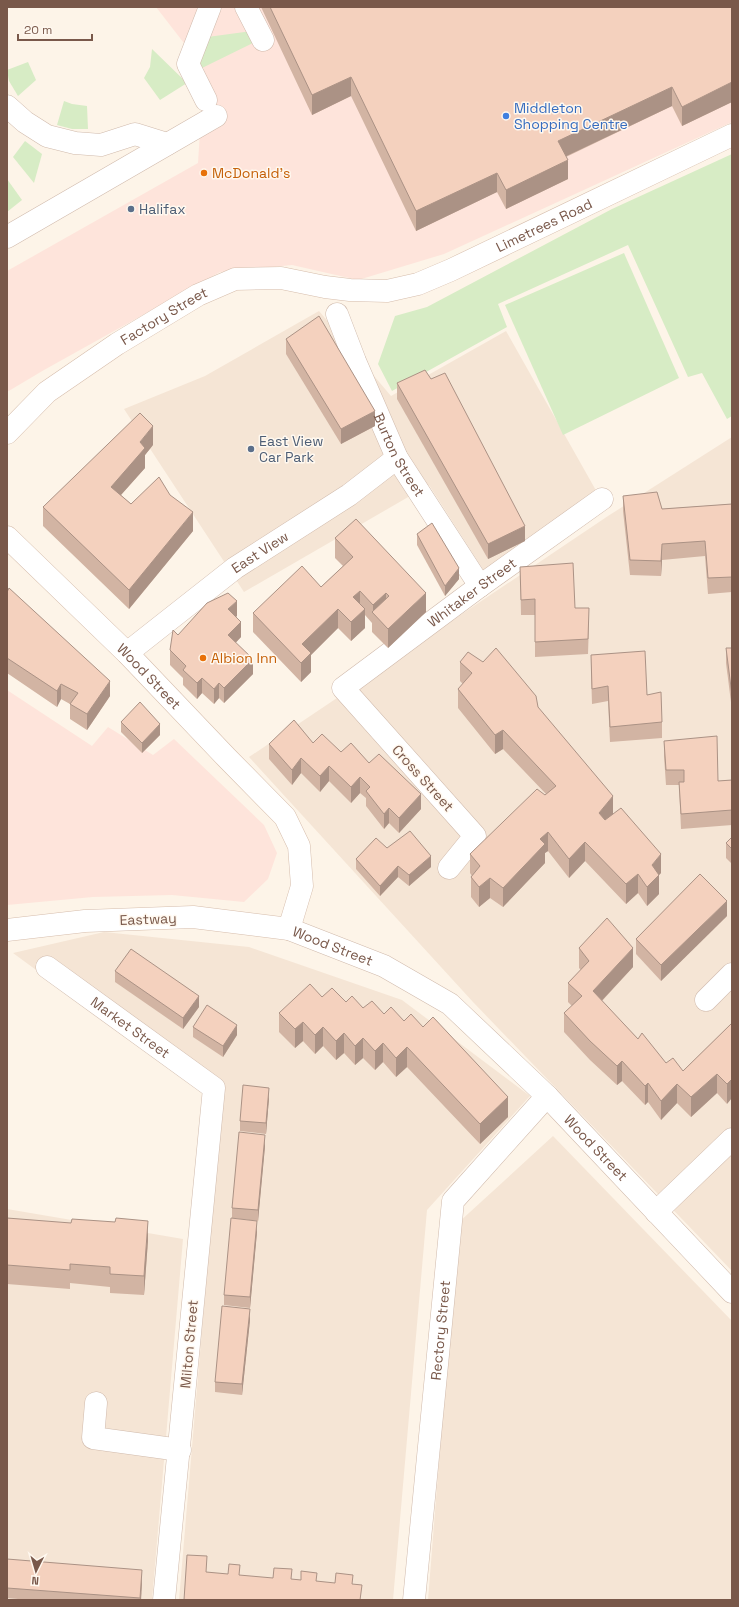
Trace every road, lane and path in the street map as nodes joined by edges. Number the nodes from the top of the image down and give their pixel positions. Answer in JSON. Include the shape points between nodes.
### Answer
{"nodes":[{"id":1,"x":210,"y":7,"type":"edge"},
{"id":2,"x":246,"y":7,"type":"edge"},
{"id":3,"x":263,"y":40,"type":"dead end"},
{"id":4,"x":7,"y":106,"type":"edge"},
{"id":5,"x":732,"y":135,"type":"edge"},
{"id":6,"x":167,"y":144,"type":"junction"},
{"id":7,"x":7,"y":237,"type":"edge"},
{"id":8,"x":350,"y":290,"type":"joint"},
{"id":9,"x":337,"y":314,"type":"dead end"},
{"id":10,"x":7,"y":433,"type":"edge"},
{"id":11,"x":397,"y":458,"type":"junction"},
{"id":12,"x":602,"y":499,"type":"dead end"},
{"id":13,"x":7,"y":537,"type":"edge"},
{"id":14,"x":480,"y":586,"type":"junction"},
{"id":15,"x":128,"y":653,"type":"junction"},
{"id":16,"x":343,"y":688,"type":"joint"},
{"id":17,"x":448,"y":868,"type":"dead end"},
{"id":18,"x":289,"y":929,"type":"junction"},
{"id":19,"x":7,"y":930,"type":"edge"},
{"id":20,"x":47,"y":967,"type":"dead end"},
{"id":21,"x":732,"y":974,"type":"edge"},
{"id":22,"x":706,"y":1000,"type":"dead end"},
{"id":23,"x":214,"y":1088,"type":"joint"},
{"id":24,"x":547,"y":1096,"type":"junction"},
{"id":25,"x":732,"y":1142,"type":"edge"},
{"id":26,"x":656,"y":1212,"type":"junction"},
{"id":27,"x":732,"y":1292,"type":"edge"},
{"id":28,"x":96,"y":1402,"type":"dead end"},
{"id":29,"x":180,"y":1450,"type":"junction"},
{"id":30,"x":164,"y":1600,"type":"edge"},
{"id":31,"x":414,"y":1600,"type":"edge"}],
"edges":[{"from":1,"to":6,"type":"street","via":[[188,64],[211,108]]},
{"from":2,"to":3,"type":"street"},
{"from":4,"to":6,"type":"street","via":[[47,136],[75,143],[101,145],[135,134]]},
{"from":5,"to":8,"type":"street","name":"Limetrees Road","via":[[434,278],[387,291]]},
{"from":6,"to":7,"type":"street"},
{"from":8,"to":10,"type":"street","name":"Factory Street","via":[[281,278],[235,279],[198,295],[117,344],[47,392]]},
{"from":9,"to":11,"type":"street","name":"Burton Street"},
{"from":11,"to":14,"type":"street","name":"Burton Street"},
{"from":11,"to":15,"type":"street","name":"East View","via":[[350,494],[235,568]]},
{"from":12,"to":14,"type":"street","name":"Whitaker Street"},
{"from":13,"to":15,"type":"street","name":"Wood Street"},
{"from":14,"to":16,"type":"street","name":"Whitaker Street"},
{"from":15,"to":18,"type":"street","name":"Wood Street","via":[[220,752],[285,817],[299,846],[302,886]]},
{"from":16,"to":17,"type":"street","name":"Cross Street","via":[[475,836]]},
{"from":18,"to":19,"type":"street","name":"Eastway","via":[[193,917],[85,921]]},
{"from":18,"to":24,"type":"street","name":"Wood Street","via":[[384,966],[450,1004]]},
{"from":20,"to":23,"type":"street","name":"Market Street"},
{"from":21,"to":22,"type":"street"},
{"from":23,"to":29,"type":"street","name":"Milton Street"},
{"from":24,"to":26,"type":"street","name":"Wood Street"},
{"from":24,"to":31,"type":"street","name":"Rectory Street","via":[[452,1201]]},
{"from":25,"to":26,"type":"street"},
{"from":26,"to":27,"type":"street","name":"Wood Street"},
{"from":28,"to":29,"type":"street","via":[[93,1438]]},
{"from":29,"to":30,"type":"street","name":"Milton Street"}]}
